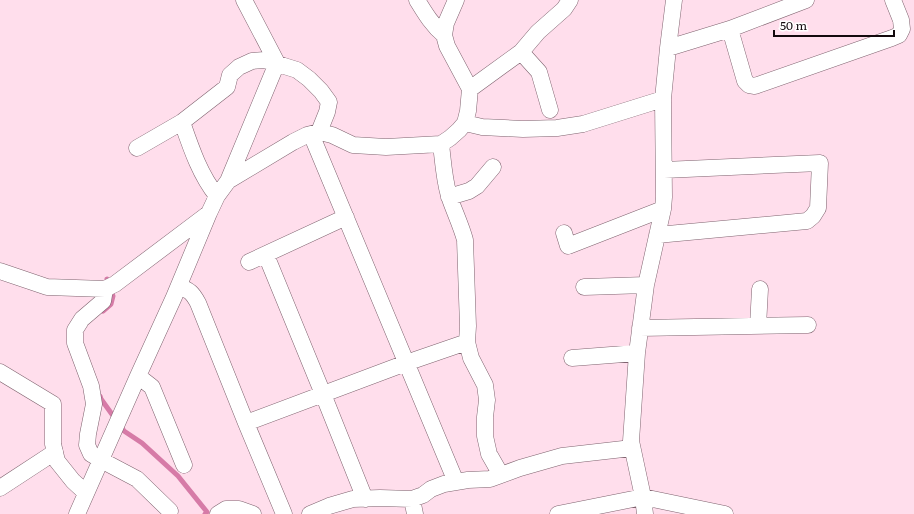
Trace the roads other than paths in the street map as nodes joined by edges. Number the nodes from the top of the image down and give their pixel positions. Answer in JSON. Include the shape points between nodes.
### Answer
{"nodes":[{"id":1,"x":244,"y":0,"type":"edge"},
{"id":2,"x":417,"y":0,"type":"edge"},
{"id":3,"x":570,"y":0,"type":"edge"},
{"id":4,"x":674,"y":0,"type":"edge"},
{"id":5,"x":806,"y":0,"type":"edge"},
{"id":6,"x":893,"y":0,"type":"edge"},
{"id":7,"x":453,"y":2,"type":"edge"},
{"id":8,"x":730,"y":29,"type":"junction"},
{"id":9,"x":444,"y":35,"type":"junction"},
{"id":10,"x":668,"y":48,"type":"junction"},
{"id":11,"x":520,"y":52,"type":"junction"},
{"id":12,"x":277,"y":63,"type":"junction"},
{"id":13,"x":470,"y":89,"type":"junction"},
{"id":14,"x":663,"y":98,"type":"junction"},
{"id":15,"x":550,"y":110,"type":"dead end"},
{"id":16,"x":182,"y":122,"type":"junction"},
{"id":17,"x":464,"y":123,"type":"junction"},
{"id":18,"x":315,"y":133,"type":"junction"},
{"id":19,"x":440,"y":144,"type":"junction"},
{"id":20,"x":137,"y":148,"type":"dead end"},
{"id":21,"x":493,"y":167,"type":"dead end"},
{"id":22,"x":664,"y":170,"type":"junction"},
{"id":23,"x":228,"y":181,"type":"junction"},
{"id":24,"x":217,"y":196,"type":"junction"},
{"id":25,"x":449,"y":196,"type":"junction"},
{"id":26,"x":663,"y":209,"type":"junction"},
{"id":27,"x":209,"y":213,"type":"junction"},
{"id":28,"x":346,"y":217,"type":"junction"},
{"id":29,"x":564,"y":233,"type":"dead end"},
{"id":30,"x":657,"y":234,"type":"junction"},
{"id":31,"x":266,"y":254,"type":"junction"},
{"id":32,"x":249,"y":262,"type":"dead end"},
{"id":33,"x":0,"y":271,"type":"edge"},
{"id":34,"x":646,"y":285,"type":"junction"},
{"id":35,"x":179,"y":286,"type":"junction"},
{"id":36,"x":584,"y":287,"type":"dead end"},
{"id":37,"x":105,"y":289,"type":"junction"},
{"id":38,"x":760,"y":289,"type":"dead end"},
{"id":39,"x":808,"y":325,"type":"dead end"},
{"id":40,"x":758,"y":326,"type":"junction"},
{"id":41,"x":640,"y":328,"type":"junction"},
{"id":42,"x":467,"y":342,"type":"junction"},
{"id":43,"x":637,"y":353,"type":"junction"},
{"id":44,"x":572,"y":358,"type":"dead end"},
{"id":45,"x":406,"y":363,"type":"junction"},
{"id":46,"x":138,"y":376,"type":"junction"},
{"id":47,"x":2,"y":379,"type":"edge"},
{"id":48,"x":323,"y":394,"type":"junction"},
{"id":49,"x":246,"y":423,"type":"junction"},
{"id":50,"x":632,"y":448,"type":"junction"},
{"id":51,"x":55,"y":452,"type":"junction"},
{"id":52,"x":101,"y":460,"type":"junction"},
{"id":53,"x":184,"y":465,"type":"dead end"},
{"id":54,"x":501,"y":475,"type":"junction"},
{"id":55,"x":456,"y":482,"type":"junction"},
{"id":56,"x":0,"y":488,"type":"edge"},
{"id":57,"x":86,"y":493,"type":"junction"},
{"id":58,"x":643,"y":497,"type":"junction"},
{"id":59,"x":365,"y":499,"type":"junction"},
{"id":60,"x":413,"y":506,"type":"edge"},
{"id":61,"x":170,"y":511,"type":"dead end"},
{"id":62,"x":77,"y":514,"type":"edge"},
{"id":63,"x":218,"y":514,"type":"edge"},
{"id":64,"x":253,"y":514,"type":"edge"},
{"id":65,"x":284,"y":514,"type":"edge"},
{"id":66,"x":310,"y":514,"type":"edge"},
{"id":67,"x":558,"y":514,"type":"edge"},
{"id":68,"x":645,"y":514,"type":"edge"},
{"id":69,"x":725,"y":514,"type":"edge"}],
"edges":[{"from":1,"to":12,"type":"street"},
{"from":2,"to":9,"type":"street","via":[[436,28]]},
{"from":3,"to":11,"type":"street"},
{"from":4,"to":10,"type":"street"},
{"from":5,"to":8,"type":"street"},
{"from":6,"to":8,"type":"street","via":[[902,29],[899,34],[755,86],[745,81]]},
{"from":7,"to":9,"type":"street"},
{"from":8,"to":10,"type":"street"},
{"from":9,"to":13,"type":"street","via":[[447,46]]},
{"from":10,"to":14,"type":"street"},
{"from":11,"to":13,"type":"street"},
{"from":11,"to":15,"type":"street","via":[[539,72]]},
{"from":12,"to":16,"type":"street","via":[[265,60],[252,61],[239,67],[230,75],[227,87]]},
{"from":12,"to":18,"type":"street","via":[[297,70],[309,79],[329,102],[327,112]]},
{"from":12,"to":23,"type":"street"},
{"from":13,"to":17,"type":"street"},
{"from":14,"to":17,"type":"street","via":[[583,124],[556,128],[482,127]]},
{"from":14,"to":22,"type":"street"},
{"from":16,"to":20,"type":"street"},
{"from":16,"to":24,"type":"street","via":[[191,150],[209,186]]},
{"from":17,"to":19,"type":"street","via":[[450,138]]},
{"from":18,"to":19,"type":"street","via":[[332,135],[353,145],[386,147]]},
{"from":18,"to":23,"type":"street","via":[[293,142]]},
{"from":18,"to":28,"type":"street"},
{"from":19,"to":25,"type":"street"},
{"from":21,"to":25,"type":"street","via":[[477,186],[469,191]]},
{"from":22,"to":26,"type":"street"},
{"from":22,"to":30,"type":"street","via":[[820,163],[818,208],[807,221]]},
{"from":23,"to":24,"type":"street"},
{"from":24,"to":27,"type":"street"},
{"from":25,"to":42,"type":"street","via":[[464,240]]},
{"from":26,"to":29,"type":"street","via":[[568,246]]},
{"from":26,"to":30,"type":"street"},
{"from":27,"to":35,"type":"street"},
{"from":27,"to":37,"type":"street","via":[[116,284]]},
{"from":28,"to":31,"type":"street"},
{"from":28,"to":45,"type":"street"},
{"from":30,"to":34,"type":"street"},
{"from":31,"to":32,"type":"street"},
{"from":31,"to":48,"type":"street"},
{"from":33,"to":37,"type":"street","via":[[47,287]]},
{"from":34,"to":36,"type":"street"},
{"from":34,"to":41,"type":"street"},
{"from":35,"to":46,"type":"street"},
{"from":35,"to":49,"type":"street","via":[[189,291],[198,303]]},
{"from":37,"to":52,"type":"street","via":[[103,301],[75,330],[75,343],[91,386],[94,404],[88,445],[91,454]]},
{"from":38,"to":40,"type":"street"},
{"from":39,"to":40,"type":"street"},
{"from":40,"to":41,"type":"street"},
{"from":41,"to":43,"type":"street"},
{"from":42,"to":45,"type":"street"},
{"from":42,"to":54,"type":"street","via":[[471,358],[485,385],[485,436],[489,454]]},
{"from":43,"to":44,"type":"street"},
{"from":43,"to":50,"type":"street"},
{"from":45,"to":48,"type":"street"},
{"from":45,"to":55,"type":"street"},
{"from":46,"to":52,"type":"street"},
{"from":46,"to":53,"type":"street","via":[[152,387]]},
{"from":47,"to":51,"type":"street","via":[[53,404]]},
{"from":48,"to":49,"type":"street"},
{"from":48,"to":59,"type":"street"},
{"from":49,"to":65,"type":"street"},
{"from":50,"to":54,"type":"street","via":[[562,456]]},
{"from":50,"to":58,"type":"street"},
{"from":51,"to":56,"type":"street"},
{"from":51,"to":57,"type":"street","via":[[57,461]]},
{"from":52,"to":57,"type":"street"},
{"from":52,"to":61,"type":"street","via":[[137,479]]},
{"from":54,"to":55,"type":"street","via":[[490,479]]},
{"from":55,"to":60,"type":"street","via":[[431,489]]},
{"from":57,"to":62,"type":"street"},
{"from":58,"to":67,"type":"street"},
{"from":58,"to":68,"type":"street"},
{"from":58,"to":69,"type":"street"},
{"from":59,"to":60,"type":"street","via":[[380,498]]},
{"from":59,"to":66,"type":"street","via":[[353,499]]},
{"from":63,"to":64,"type":"street","via":[[226,509],[239,509]]}]}
